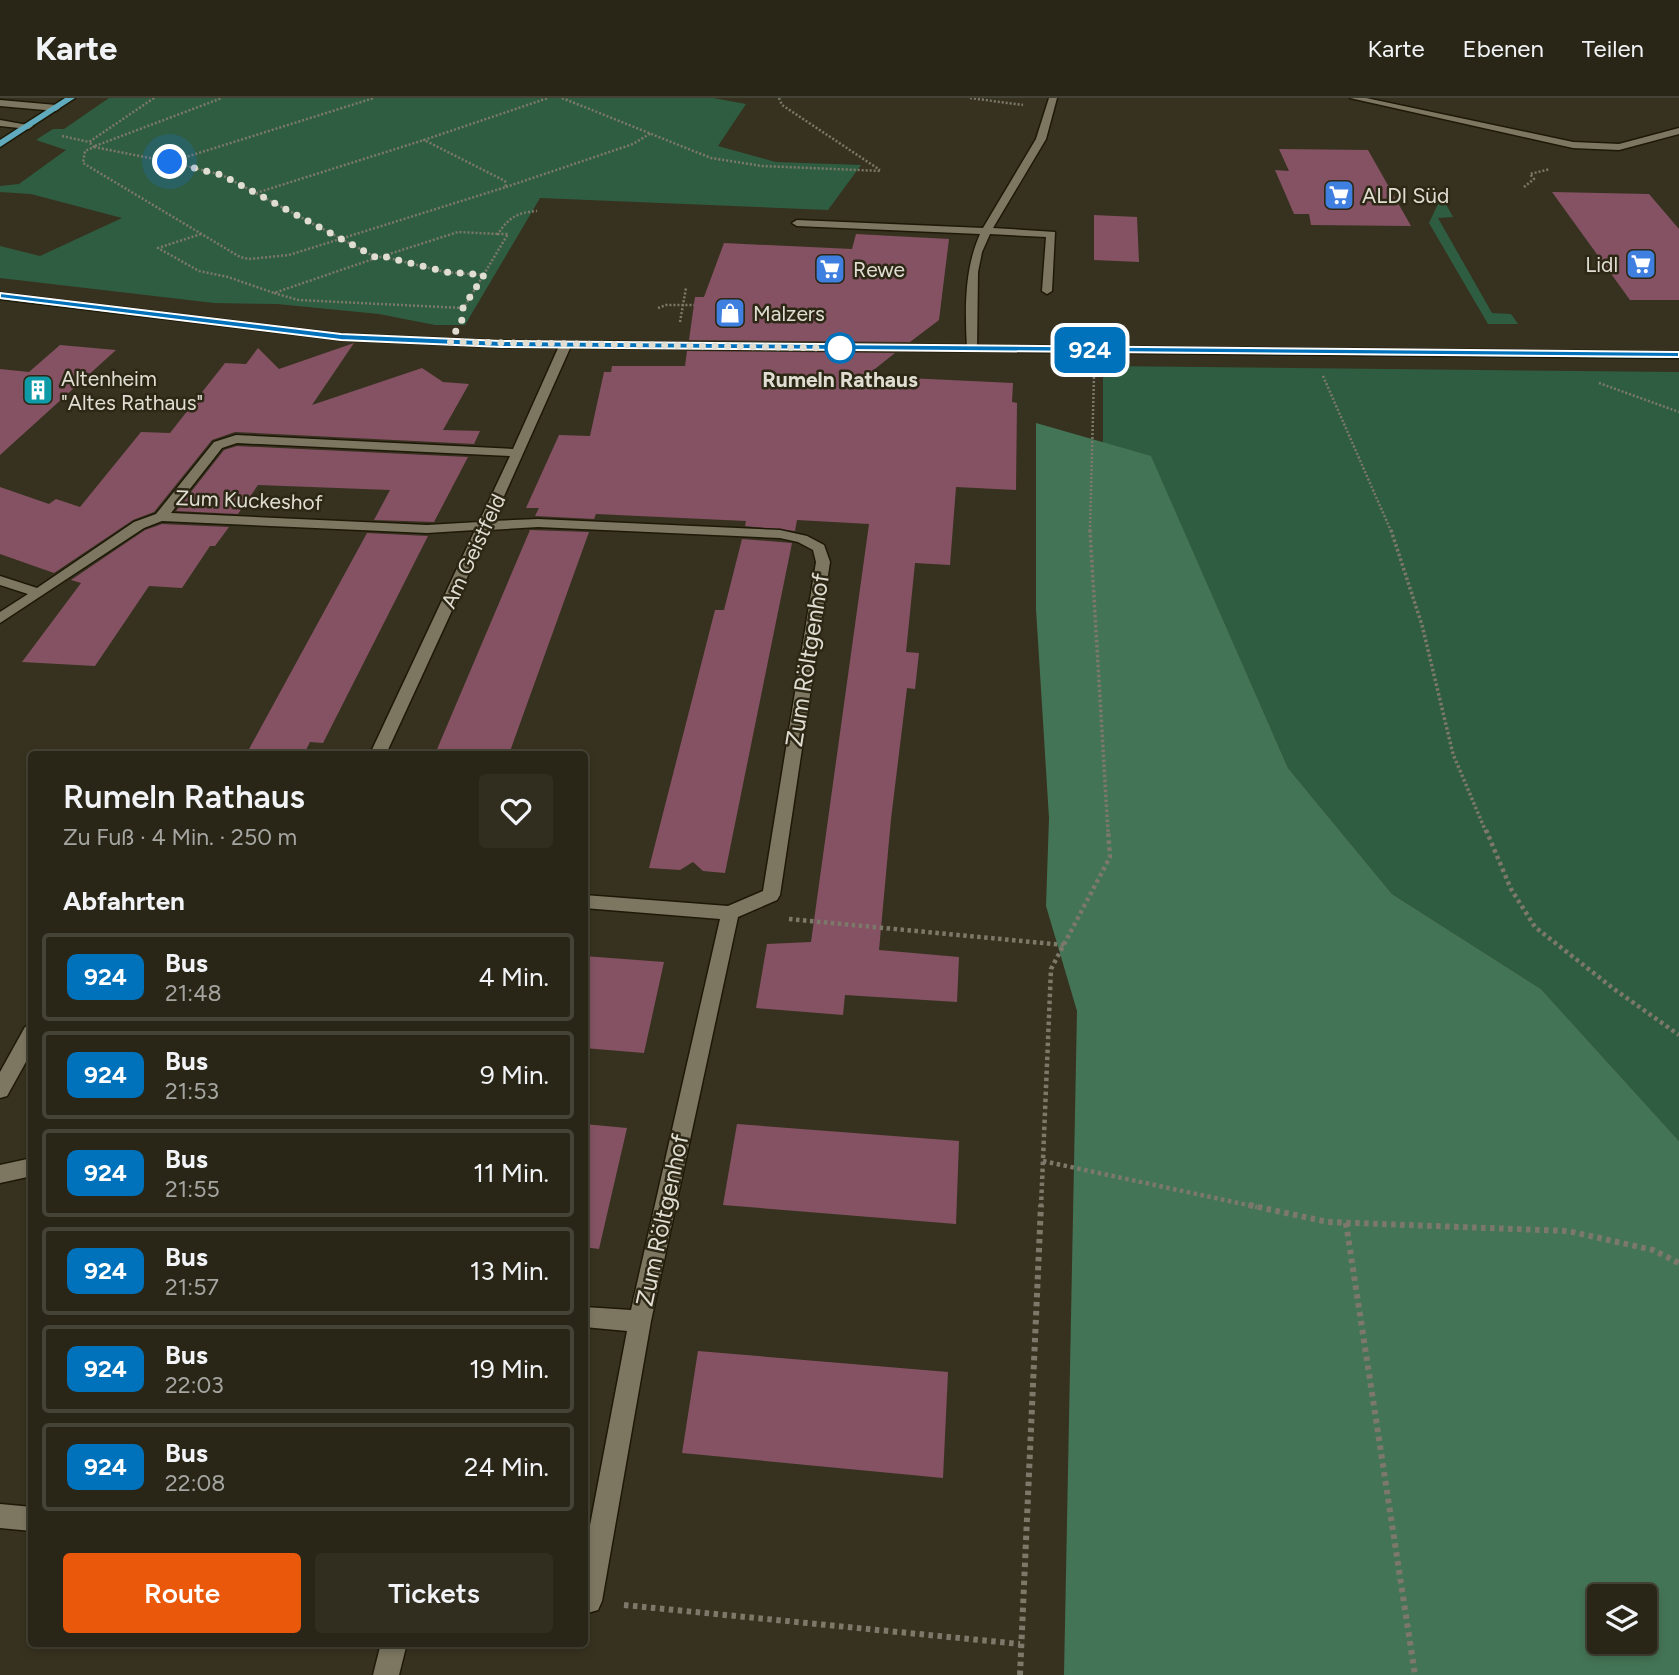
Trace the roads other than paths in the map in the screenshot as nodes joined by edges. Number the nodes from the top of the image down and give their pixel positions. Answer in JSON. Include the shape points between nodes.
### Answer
{"nodes":[{"id":1,"x":71,"y":98,"type":"edge"},
{"id":2,"x":1354,"y":98,"type":"edge"},
{"id":3,"x":0,"y":100,"type":"edge"},
{"id":4,"x":1052,"y":102,"type":"edge"},
{"id":5,"x":56,"y":108,"type":"junction"},
{"id":6,"x":0,"y":123,"type":"edge"},
{"id":7,"x":29,"y":125,"type":"junction"},
{"id":8,"x":1679,"y":131,"type":"edge"},
{"id":9,"x":0,"y":144,"type":"edge"},
{"id":10,"x":797,"y":223,"type":"dead end"},
{"id":11,"x":986,"y":232,"type":"junction"},
{"id":12,"x":1047,"y":290,"type":"dead end"},
{"id":13,"x":0,"y":296,"type":"edge"},
{"id":14,"x":565,"y":346,"type":"junction"},
{"id":15,"x":972,"y":349,"type":"junction"},
{"id":16,"x":1679,"y":355,"type":"edge"},
{"id":17,"x":518,"y":453,"type":"junction"},
{"id":18,"x":161,"y":517,"type":"junction"},
{"id":19,"x":485,"y":526,"type":"junction"},
{"id":20,"x":0,"y":580,"type":"edge"},
{"id":21,"x":39,"y":593,"type":"junction"},
{"id":22,"x":0,"y":619,"type":"edge"},
{"id":23,"x":379,"y":751,"type":"edge"},
{"id":24,"x":588,"y":901,"type":"edge"},
{"id":25,"x":730,"y":913,"type":"junction"},
{"id":26,"x":28,"y":1039,"type":"edge"},
{"id":27,"x":0,"y":1090,"type":"edge"},
{"id":28,"x":28,"y":1168,"type":"edge"},
{"id":29,"x":0,"y":1174,"type":"edge"},
{"id":30,"x":588,"y":1317,"type":"edge"},
{"id":31,"x":640,"y":1321,"type":"junction"},
{"id":32,"x":0,"y":1516,"type":"edge"},
{"id":33,"x":28,"y":1519,"type":"edge"},
{"id":34,"x":588,"y":1596,"type":"edge"},
{"id":35,"x":393,"y":1647,"type":"edge"},
{"id":36,"x":386,"y":1675,"type":"edge"}],
"edges":[{"from":1,"to":5,"type":"main road"},
{"from":2,"to":8,"type":"street","via":[[1573,145],[1619,147]]},
{"from":3,"to":5,"type":"street"},
{"from":4,"to":11,"type":"street","via":[[1047,127]]},
{"from":5,"to":7,"type":"main road"},
{"from":6,"to":7,"type":"street"},
{"from":7,"to":9,"type":"main road"},
{"from":10,"to":11,"type":"street"},
{"from":11,"to":12,"type":"street","via":[[1051,234]]},
{"from":11,"to":15,"type":"street","via":[[975,256]]},
{"from":13,"to":14,"type":"main road","via":[[341,337]]},
{"from":14,"to":15,"type":"main road"},
{"from":14,"to":17,"type":"street","name":"Am Geistfeld"},
{"from":15,"to":16,"type":"main road"},
{"from":17,"to":18,"type":"street","via":[[236,439],[218,444]]},
{"from":17,"to":19,"type":"street","name":"Am Geistfeld"},
{"from":18,"to":19,"type":"street","name":"Zum Kuckeshof","via":[[427,529]]},
{"from":18,"to":21,"type":"street","name":"Zum Kuckeshof","via":[[139,525]]},
{"from":19,"to":23,"type":"street","name":"Am Geistfeld"},
{"from":19,"to":25,"type":"street","name":"Zum Röltgenhof","via":[[538,523],[780,534],[819,548],[823,562],[771,895]]},
{"from":20,"to":21,"type":"street"},
{"from":21,"to":22,"type":"street","name":"Zum Kuckeshof"},
{"from":24,"to":25,"type":"street","name":"Zum Röltgenhof"},
{"from":25,"to":31,"type":"street","name":"Zum Röltgenhof"},
{"from":26,"to":27,"type":"street"},
{"from":28,"to":29,"type":"street"},
{"from":30,"to":31,"type":"street","name":"Zum Röltgenhof"},
{"from":31,"to":34,"type":"street","name":"Zum Röltgenhof"},
{"from":32,"to":33,"type":"street"},
{"from":35,"to":36,"type":"street"}]}
